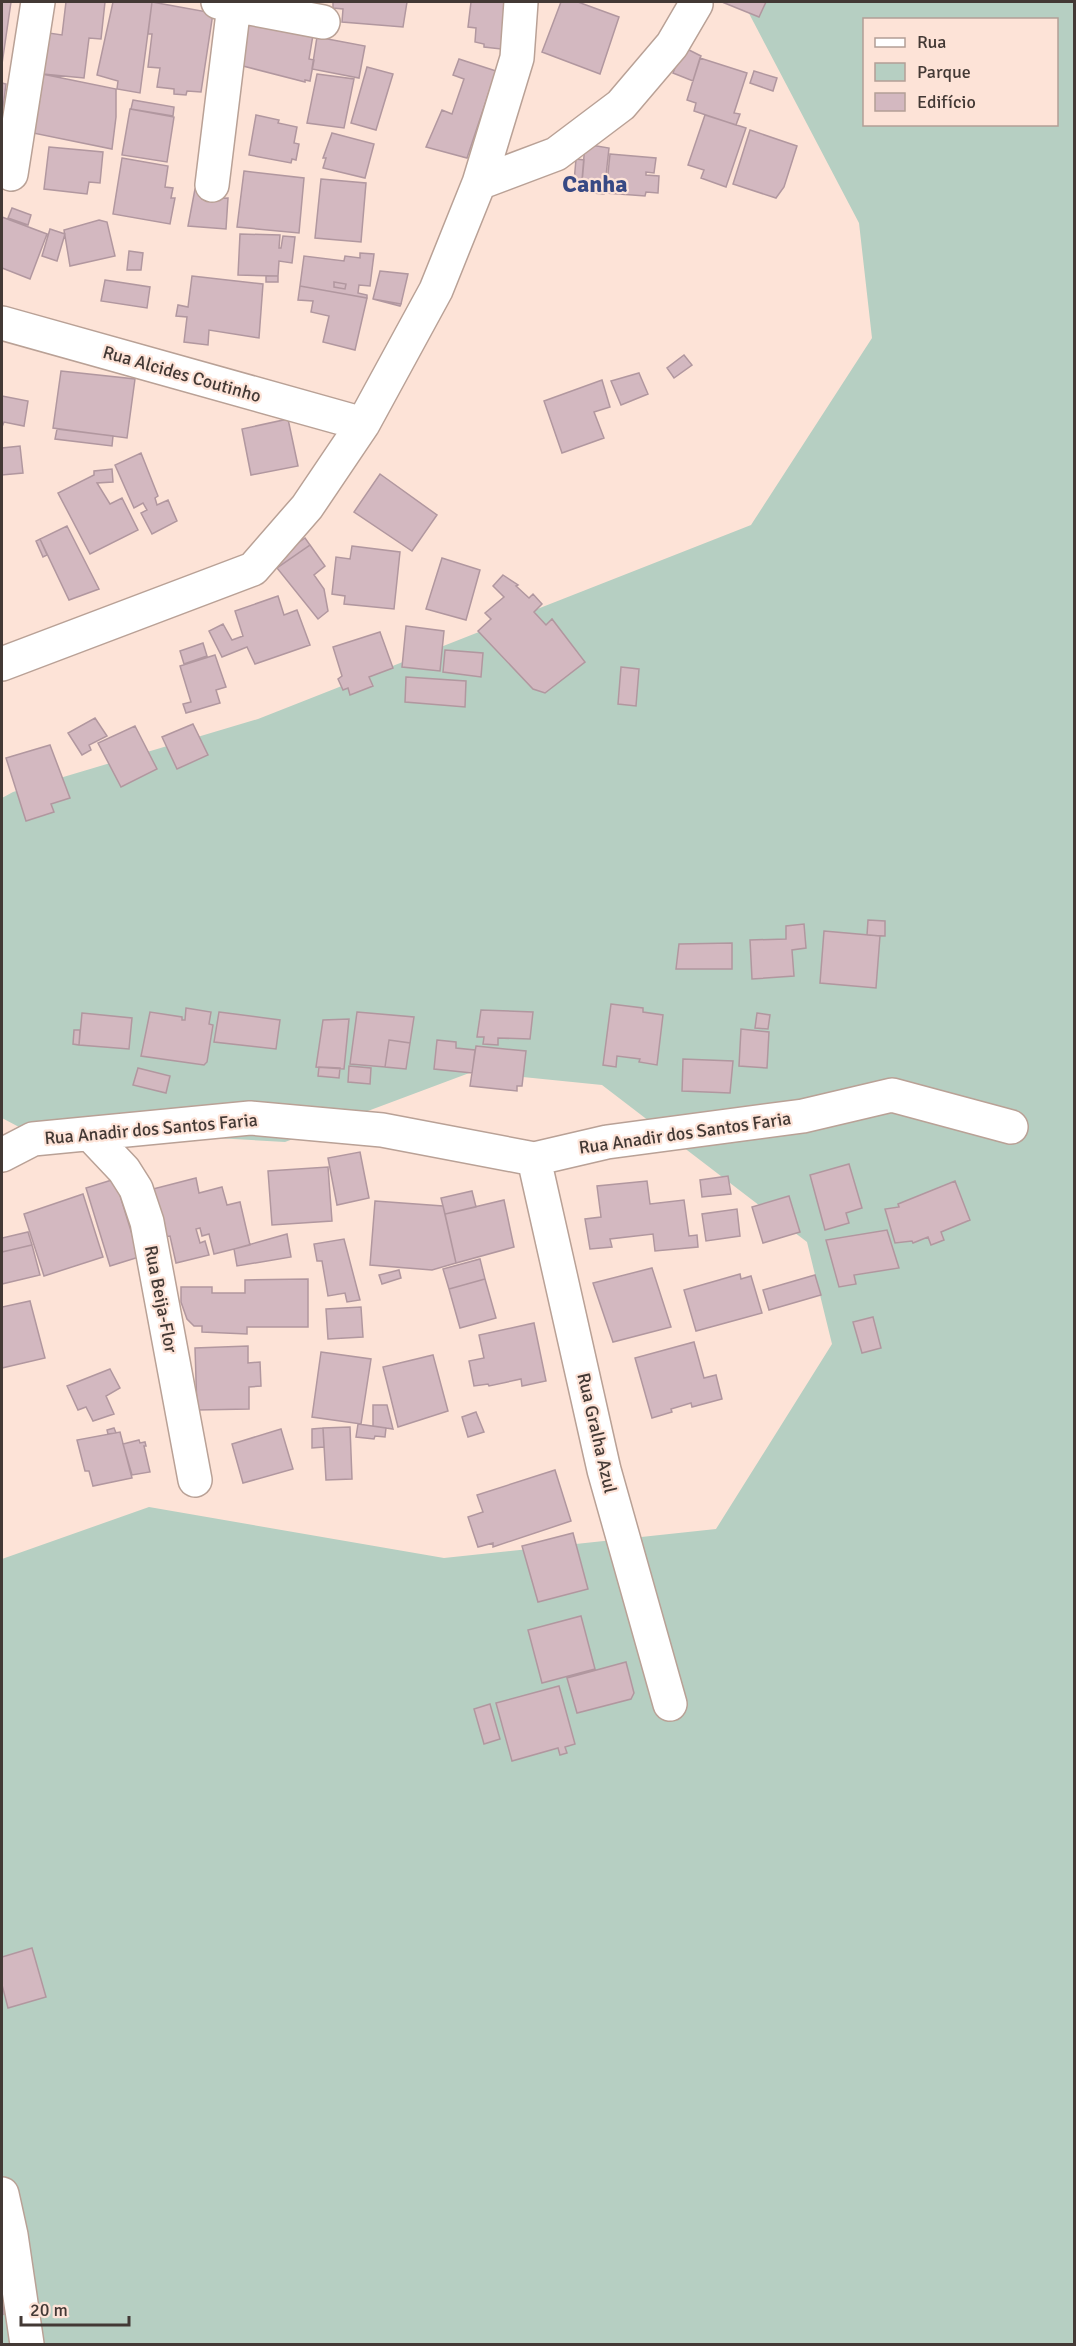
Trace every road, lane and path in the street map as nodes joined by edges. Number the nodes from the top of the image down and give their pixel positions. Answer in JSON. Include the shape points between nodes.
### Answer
{"nodes":[{"id":1,"x":38,"y":2,"type":"edge"},
{"id":2,"x":521,"y":2,"type":"edge"},
{"id":3,"x":226,"y":3,"type":"edge"},
{"id":4,"x":696,"y":4,"type":"dead end"},
{"id":5,"x":323,"y":22,"type":"dead end"},
{"id":6,"x":11,"y":174,"type":"dead end"},
{"id":7,"x":479,"y":183,"type":"junction"},
{"id":8,"x":212,"y":185,"type":"dead end"},
{"id":9,"x":2,"y":323,"type":"edge"},
{"id":10,"x":363,"y":424,"type":"junction"},
{"id":11,"x":2,"y":664,"type":"edge"},
{"id":12,"x":1011,"y":1127,"type":"dead end"},
{"id":13,"x":90,"y":1134,"type":"junction"},
{"id":14,"x":2,"y":1155,"type":"edge"},
{"id":15,"x":534,"y":1159,"type":"junction"},
{"id":16,"x":195,"y":1480,"type":"dead end"},
{"id":17,"x":670,"y":1704,"type":"dead end"},
{"id":18,"x":2,"y":2194,"type":"edge"},
{"id":19,"x":27,"y":2344,"type":"edge"}],
"edges":[{"from":1,"to":6,"type":"street"},
{"from":2,"to":7,"type":"street","via":[[517,58]]},
{"from":3,"to":5,"type":"street"},
{"from":3,"to":8,"type":"street"},
{"from":4,"to":7,"type":"street","via":[[672,45],[621,105],[556,154]]},
{"from":7,"to":10,"type":"street","via":[[436,290]]},
{"from":9,"to":10,"type":"street","name":"Rua Alcides Coutinho"},
{"from":10,"to":11,"type":"street","via":[[307,507],[254,568]]},
{"from":12,"to":15,"type":"street","name":"Rua Anadir dos Santos Faria","via":[[892,1095],[803,1116],[607,1142]]},
{"from":13,"to":14,"type":"street","name":"Rua Anadir dos Santos Faria","via":[[33,1139]]},
{"from":13,"to":15,"type":"street","name":"Rua Anadir dos Santos Faria","via":[[250,1118],[382,1130]]},
{"from":13,"to":16,"type":"street","name":"Rua Beija-Flor","via":[[124,1170],[136,1189],[147,1222]]},
{"from":15,"to":17,"type":"street","name":"Rua Gralha Azul","via":[[604,1470]]},
{"from":18,"to":19,"type":"street"}]}
